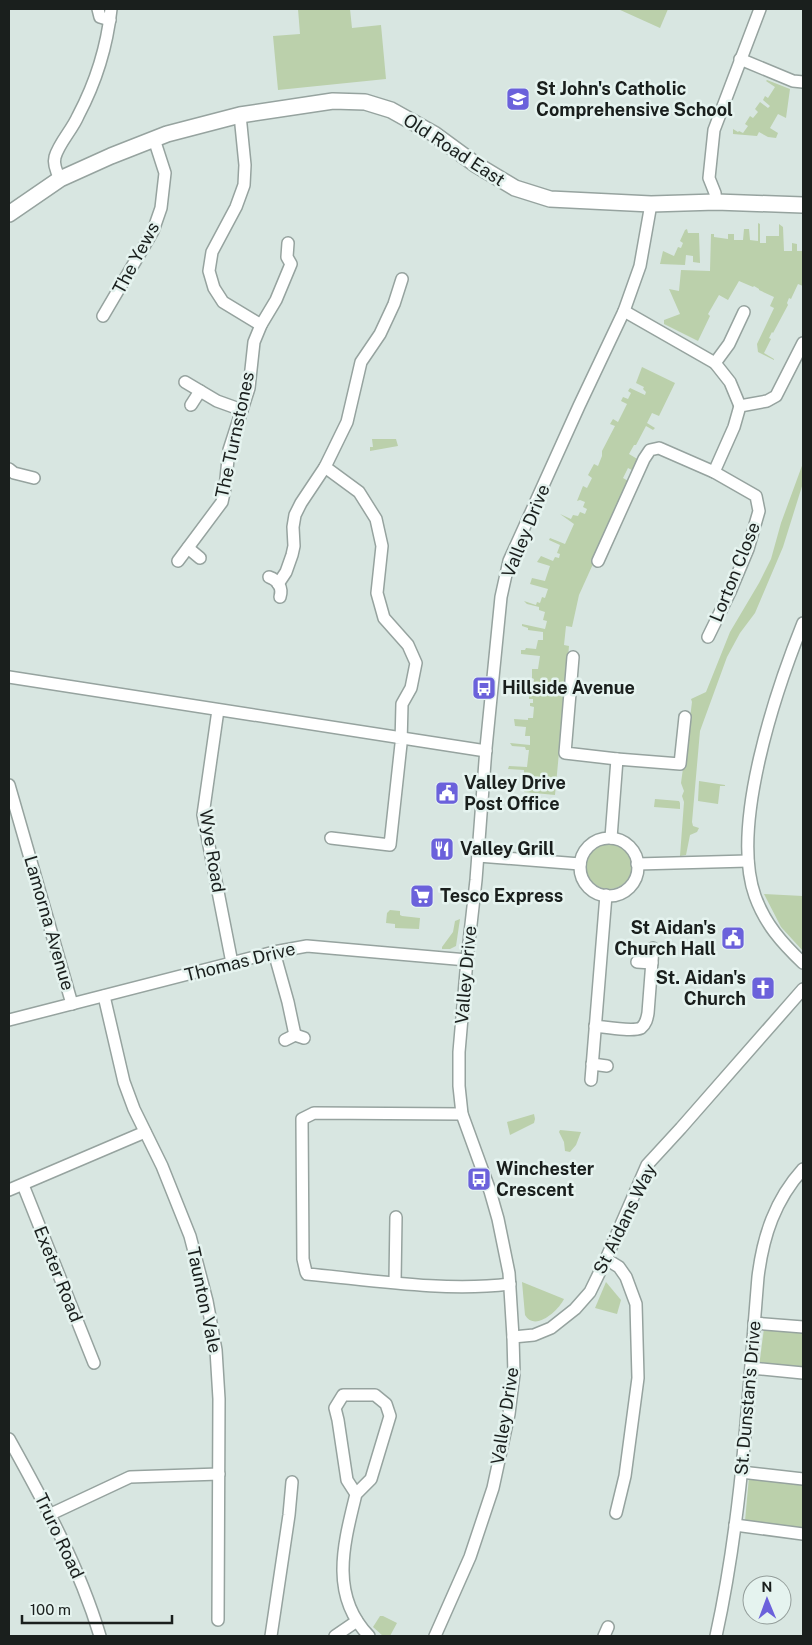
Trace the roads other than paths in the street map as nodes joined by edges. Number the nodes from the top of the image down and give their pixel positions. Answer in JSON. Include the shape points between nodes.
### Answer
{"nodes":[{"id":1,"x":98,"y":9,"type":"edge"},
{"id":2,"x":760,"y":9,"type":"edge"},
{"id":3,"x":110,"y":15,"type":"edge"},
{"id":4,"x":740,"y":59,"type":"junction"},
{"id":5,"x":803,"y":82,"type":"edge"},
{"id":6,"x":240,"y":115,"type":"junction"},
{"id":7,"x":154,"y":139,"type":"junction"},
{"id":8,"x":60,"y":179,"type":"junction"},
{"id":9,"x":716,"y":202,"type":"junction"},
{"id":10,"x":651,"y":204,"type":"junction"},
{"id":11,"x":803,"y":205,"type":"edge"},
{"id":12,"x":9,"y":214,"type":"edge"},
{"id":13,"x":288,"y":243,"type":"dead end"},
{"id":14,"x":402,"y":279,"type":"dead end"},
{"id":15,"x":624,"y":311,"type":"junction"},
{"id":16,"x":744,"y":312,"type":"dead end"},
{"id":17,"x":103,"y":316,"type":"dead end"},
{"id":18,"x":260,"y":325,"type":"junction"},
{"id":19,"x":803,"y":343,"type":"edge"},
{"id":20,"x":715,"y":363,"type":"junction"},
{"id":21,"x":186,"y":382,"type":"dead end"},
{"id":22,"x":200,"y":391,"type":"junction"},
{"id":23,"x":191,"y":405,"type":"dead end"},
{"id":24,"x":740,"y":406,"type":"junction"},
{"id":25,"x":242,"y":410,"type":"junction"},
{"id":26,"x":325,"y":467,"type":"junction"},
{"id":27,"x":9,"y":469,"type":"edge"},
{"id":28,"x":714,"y":472,"type":"junction"},
{"id":29,"x":34,"y":478,"type":"dead end"},
{"id":30,"x":188,"y":548,"type":"junction"},
{"id":31,"x":200,"y":558,"type":"dead end"},
{"id":32,"x":178,"y":561,"type":"dead end"},
{"id":33,"x":598,"y":561,"type":"dead end"},
{"id":34,"x":280,"y":597,"type":"dead end"},
{"id":35,"x":803,"y":623,"type":"edge"},
{"id":36,"x":708,"y":637,"type":"dead end"},
{"id":37,"x":573,"y":657,"type":"dead end"},
{"id":38,"x":9,"y":677,"type":"edge"},
{"id":39,"x":218,"y":710,"type":"junction"},
{"id":40,"x":686,"y":717,"type":"dead end"},
{"id":41,"x":400,"y":738,"type":"junction"},
{"id":42,"x":486,"y":751,"type":"junction"},
{"id":43,"x":617,"y":759,"type":"junction"},
{"id":44,"x":9,"y":785,"type":"edge"},
{"id":45,"x":330,"y":838,"type":"dead end"},
{"id":46,"x":611,"y":838,"type":"junction"},
{"id":47,"x":478,"y":856,"type":"junction"},
{"id":48,"x":748,"y":861,"type":"junction"},
{"id":49,"x":580,"y":864,"type":"junction"},
{"id":50,"x":637,"y":864,"type":"junction"},
{"id":51,"x":606,"y":895,"type":"junction"},
{"id":52,"x":653,"y":948,"type":"dead end"},
{"id":53,"x":274,"y":952,"type":"junction"},
{"id":54,"x":467,"y":960,"type":"junction"},
{"id":55,"x":636,"y":962,"type":"dead end"},
{"id":56,"x":232,"y":963,"type":"junction"},
{"id":57,"x":652,"y":963,"type":"junction"},
{"id":58,"x":803,"y":963,"type":"edge"},
{"id":59,"x":803,"y":989,"type":"edge"},
{"id":60,"x":104,"y":996,"type":"junction"},
{"id":61,"x":72,"y":1004,"type":"junction"},
{"id":62,"x":9,"y":1020,"type":"edge"},
{"id":63,"x":595,"y":1026,"type":"junction"},
{"id":64,"x":295,"y":1038,"type":"dead end"},
{"id":65,"x":592,"y":1064,"type":"junction"},
{"id":66,"x":607,"y":1066,"type":"dead end"},
{"id":67,"x":591,"y":1080,"type":"dead end"},
{"id":68,"x":462,"y":1114,"type":"junction"},
{"id":69,"x":145,"y":1132,"type":"junction"},
{"id":70,"x":803,"y":1169,"type":"edge"},
{"id":71,"x":23,"y":1185,"type":"junction"},
{"id":72,"x":9,"y":1190,"type":"edge"},
{"id":73,"x":396,"y":1217,"type":"dead end"},
{"id":74,"x":606,"y":1259,"type":"junction"},
{"id":75,"x":395,"y":1282,"type":"junction"},
{"id":76,"x":510,"y":1284,"type":"junction"},
{"id":77,"x":754,"y":1323,"type":"junction"},
{"id":78,"x":803,"y":1327,"type":"edge"},
{"id":79,"x":514,"y":1337,"type":"junction"},
{"id":80,"x":94,"y":1363,"type":"dead end"},
{"id":81,"x":750,"y":1368,"type":"junction"},
{"id":82,"x":803,"y":1373,"type":"edge"},
{"id":83,"x":9,"y":1439,"type":"edge"},
{"id":84,"x":741,"y":1472,"type":"junction"},
{"id":85,"x":218,"y":1474,"type":"junction"},
{"id":86,"x":803,"y":1479,"type":"edge"},
{"id":87,"x":292,"y":1482,"type":"dead end"},
{"id":88,"x":356,"y":1494,"type":"junction"},
{"id":89,"x":616,"y":1513,"type":"dead end"},
{"id":90,"x":50,"y":1514,"type":"junction"},
{"id":91,"x":735,"y":1525,"type":"junction"},
{"id":92,"x":803,"y":1534,"type":"edge"},
{"id":93,"x":218,"y":1620,"type":"dead end"},
{"id":94,"x":357,"y":1620,"type":"junction"},
{"id":95,"x":439,"y":1635,"type":"edge"},
{"id":96,"x":100,"y":1636,"type":"edge"},
{"id":97,"x":272,"y":1636,"type":"edge"},
{"id":98,"x":335,"y":1636,"type":"edge"},
{"id":99,"x":369,"y":1636,"type":"edge"},
{"id":100,"x":716,"y":1636,"type":"edge"}],
"edges":[{"from":1,"to":3,"type":"street","via":[[100,17]]},
{"from":2,"to":4,"type":"street"},
{"from":3,"to":8,"type":"street","via":[[96,78],[54,158]]},
{"from":4,"to":5,"type":"street"},
{"from":4,"to":9,"type":"street","via":[[714,127],[710,181]]},
{"from":6,"to":7,"type":"main road","name":"Old Road East"},
{"from":6,"to":10,"type":"main road","name":"Old Road East","via":[[333,101],[366,102],[391,110],[434,134],[515,188],[550,199]]},
{"from":6,"to":18,"type":"street","via":[[244,182],[236,208],[212,252],[209,271],[223,302]]},
{"from":7,"to":8,"type":"main road","name":"Old Road East"},
{"from":7,"to":17,"type":"street","name":"The Yews","via":[[165,173],[161,208],[153,231]]},
{"from":8,"to":12,"type":"main road","name":"Old Road East"},
{"from":9,"to":10,"type":"main road","name":"Old Road East"},
{"from":9,"to":11,"type":"main road","name":"Old Road East"},
{"from":10,"to":15,"type":"street","name":"Valley Drive","via":[[640,266]]},
{"from":13,"to":18,"type":"street","name":"The Turnstones","via":[[287,256],[291,264],[276,300]]},
{"from":14,"to":26,"type":"street","via":[[380,334],[361,362],[347,422]]},
{"from":15,"to":20,"type":"street"},
{"from":15,"to":42,"type":"street","name":"Valley Drive","via":[[510,561],[501,597]]},
{"from":16,"to":20,"type":"street"},
{"from":18,"to":25,"type":"street","name":"The Turnstones","via":[[252,347],[249,388]]},
{"from":19,"to":24,"type":"street","via":[[776,396]]},
{"from":20,"to":24,"type":"street","via":[[730,382]]},
{"from":21,"to":22,"type":"street"},
{"from":22,"to":23,"type":"street"},
{"from":22,"to":25,"type":"street"},
{"from":24,"to":28,"type":"street"},
{"from":25,"to":30,"type":"street","name":"The Turnstones","via":[[229,450],[222,502]]},
{"from":26,"to":34,"type":"street","via":[[295,514],[294,548],[286,572],[274,580],[281,591]]},
{"from":26,"to":41,"type":"street","via":[[359,492],[376,519],[382,546],[377,593],[384,618],[408,645],[416,663],[411,688],[402,704]]},
{"from":27,"to":29,"type":"street"},
{"from":28,"to":33,"type":"street","name":"Lorton Close","via":[[659,448],[650,450]]},
{"from":28,"to":36,"type":"street","name":"Lorton Close","via":[[756,496],[759,512],[748,548]]},
{"from":30,"to":31,"type":"street"},
{"from":30,"to":32,"type":"street","name":"The Turnstones"},
{"from":35,"to":48,"type":"street","via":[[759,762]]},
{"from":37,"to":43,"type":"street","via":[[565,753]]},
{"from":38,"to":39,"type":"street"},
{"from":39,"to":41,"type":"street"},
{"from":39,"to":56,"type":"street","name":"Wye Road","via":[[203,818]]},
{"from":40,"to":43,"type":"street","via":[[680,764]]},
{"from":41,"to":42,"type":"street"},
{"from":41,"to":45,"type":"street","via":[[390,850]]},
{"from":42,"to":47,"type":"street","name":"Valley Drive"},
{"from":43,"to":46,"type":"street"},
{"from":44,"to":61,"type":"street","name":"Lamorna Avenue"},
{"from":46,"to":49,"type":"street","via":[[601,838],[592,844],[583,853]]},
{"from":46,"to":50,"type":"street","via":[[629,846]]},
{"from":47,"to":49,"type":"street"},
{"from":47,"to":54,"type":"street","name":"Valley Drive"},
{"from":48,"to":50,"type":"street"},
{"from":48,"to":58,"type":"street","via":[[766,921]]},
{"from":49,"to":51,"type":"street","via":[[586,884],[597,893]]},
{"from":50,"to":51,"type":"street","via":[[635,877],[629,886],[620,893]]},
{"from":51,"to":63,"type":"street"},
{"from":52,"to":57,"type":"street"},
{"from":53,"to":54,"type":"street","name":"Thomas Drive","via":[[307,946]]},
{"from":53,"to":56,"type":"street","name":"Thomas Drive"},
{"from":53,"to":64,"type":"street"},
{"from":54,"to":68,"type":"street","name":"Valley Drive","via":[[459,1051]]},
{"from":55,"to":57,"type":"street"},
{"from":56,"to":60,"type":"street","name":"Thomas Drive"},
{"from":57,"to":63,"type":"street","via":[[644,1025],[635,1029]]},
{"from":59,"to":74,"type":"street","name":"St Aidans Way","via":[[647,1165]]},
{"from":60,"to":61,"type":"street","name":"Lamorna Avenue"},
{"from":60,"to":69,"type":"street","name":"Taunton Vale","via":[[124,1082]]},
{"from":61,"to":62,"type":"street","name":"Lamorna Avenue"},
{"from":63,"to":65,"type":"street"},
{"from":65,"to":66,"type":"street"},
{"from":65,"to":67,"type":"street"},
{"from":68,"to":75,"type":"street","via":[[314,1113],[302,1119],[303,1256],[307,1274]]},
{"from":68,"to":76,"type":"street","name":"Valley Drive","via":[[498,1219]]},
{"from":69,"to":71,"type":"street"},
{"from":69,"to":85,"type":"street","name":"Taunton Vale","via":[[190,1236],[207,1301],[216,1350]]},
{"from":70,"to":77,"type":"street","name":"St. Dunstan's Drive","via":[[782,1198],[765,1236]]},
{"from":71,"to":72,"type":"street"},
{"from":71,"to":80,"type":"street","name":"Exeter Road"},
{"from":73,"to":75,"type":"street"},
{"from":74,"to":79,"type":"street","name":"St Aidans Way","via":[[590,1292],[575,1309],[551,1328],[534,1335]]},
{"from":74,"to":89,"type":"street","via":[[619,1267],[626,1277],[636,1304],[637,1322],[638,1378],[625,1476]]},
{"from":75,"to":76,"type":"street","via":[[457,1287]]},
{"from":76,"to":79,"type":"street","name":"Valley Drive"},
{"from":77,"to":78,"type":"street"},
{"from":77,"to":81,"type":"street","name":"St. Dunstan's Drive"},
{"from":79,"to":95,"type":"street","name":"Valley Drive","via":[[509,1414],[493,1488]]},
{"from":81,"to":82,"type":"street"},
{"from":81,"to":84,"type":"street","name":"St. Dunstan's Drive"},
{"from":83,"to":90,"type":"street","name":"Truro Road"},
{"from":84,"to":86,"type":"street"},
{"from":84,"to":91,"type":"street","name":"St. Dunstan's Drive"},
{"from":85,"to":90,"type":"street","via":[[130,1477]]},
{"from":85,"to":93,"type":"street","name":"Taunton Vale"},
{"from":87,"to":97,"type":"street"},
{"from":88,"to":88,"type":"street","via":[[372,1479],[390,1416],[386,1404],[375,1395],[343,1396],[335,1408],[347,1480]]},
{"from":88,"to":94,"type":"street","via":[[342,1565],[346,1594]]},
{"from":90,"to":96,"type":"street","name":"Truro Road","via":[[90,1604]]},
{"from":91,"to":92,"type":"street"},
{"from":91,"to":100,"type":"street","name":"St. Dunstan's Drive"},
{"from":94,"to":98,"type":"street"},
{"from":94,"to":99,"type":"street"}]}
